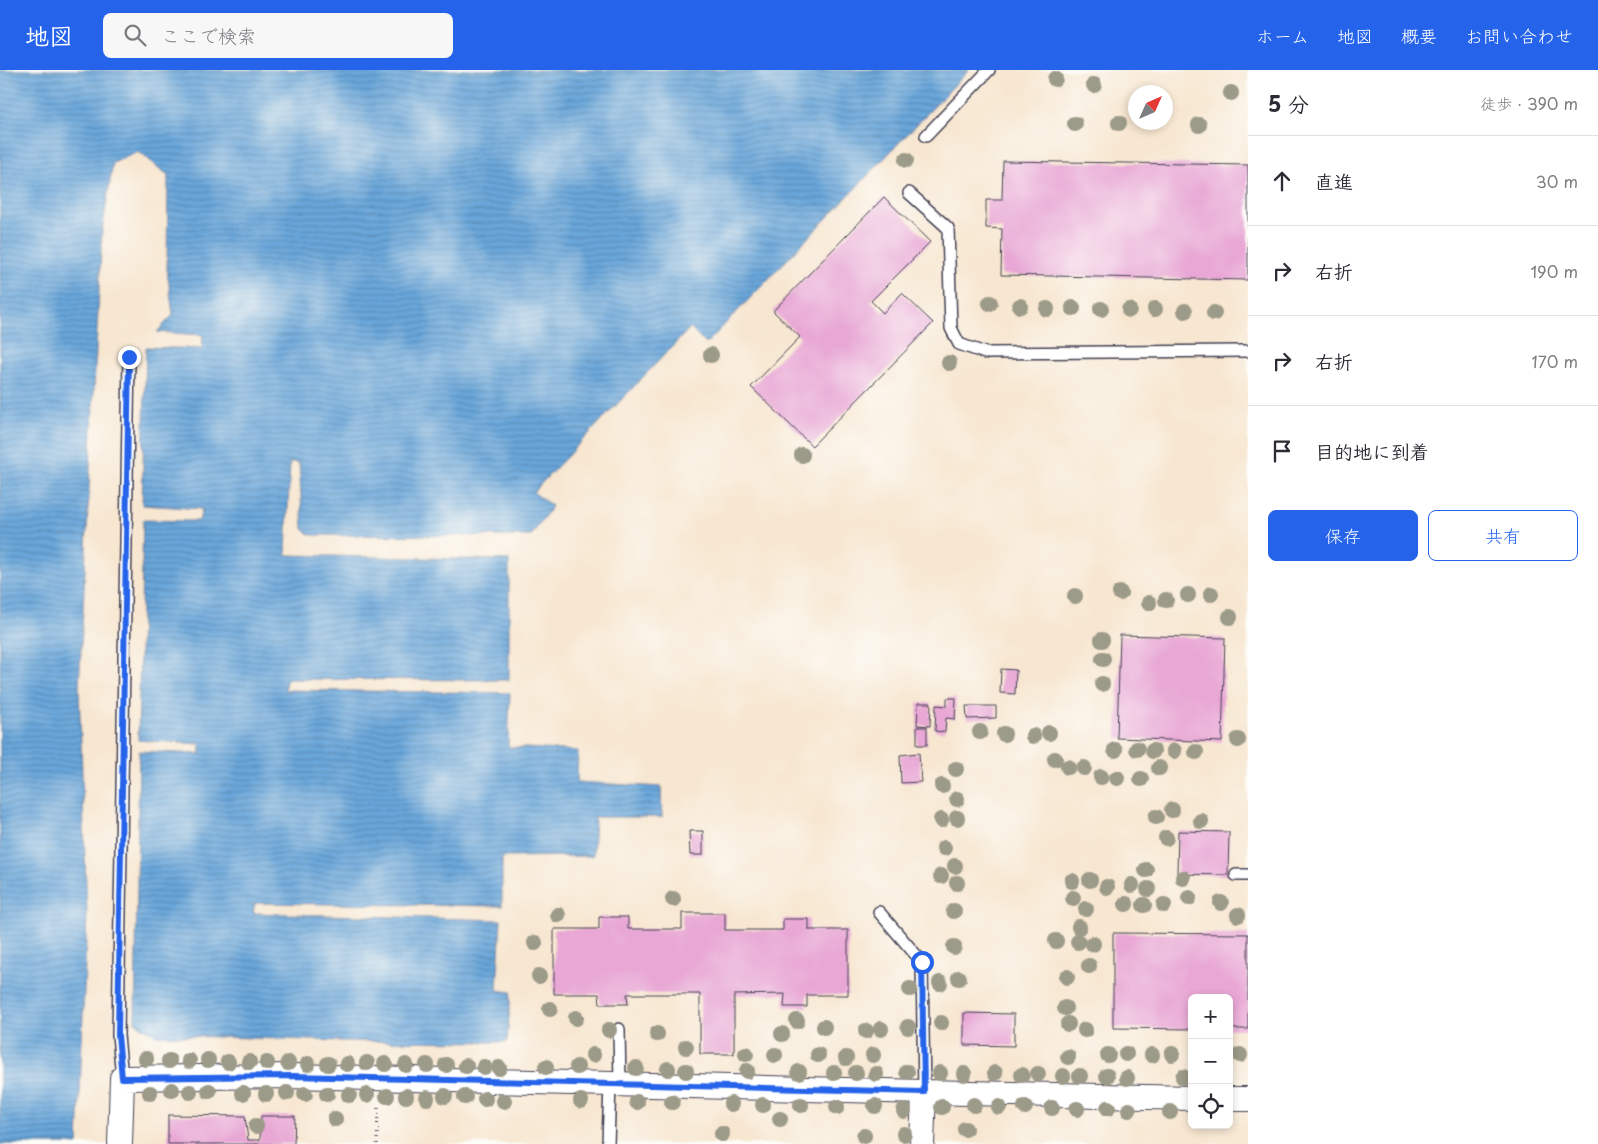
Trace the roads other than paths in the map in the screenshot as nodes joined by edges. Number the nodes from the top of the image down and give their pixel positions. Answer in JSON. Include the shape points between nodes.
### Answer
{"nodes":[{"id":1,"x":989,"y":70,"type":"edge"},
{"id":2,"x":926,"y":136,"type":"dead end"},
{"id":3,"x":908,"y":193,"type":"dead end"},
{"id":4,"x":1248,"y":352,"type":"edge"},
{"id":5,"x":129,"y":357,"type":"dead end"},
{"id":6,"x":879,"y":912,"type":"dead end"},
{"id":7,"x":619,"y":1029,"type":"dead end"},
{"id":8,"x":122,"y":1078,"type":"junction"},
{"id":9,"x":615,"y":1084,"type":"junction"},
{"id":10,"x":924,"y":1092,"type":"junction"},
{"id":11,"x":1188,"y":1098,"type":"edge"},
{"id":12,"x":1233,"y":1098,"type":"edge"},
{"id":13,"x":1248,"y":1099,"type":"edge"},
{"id":14,"x":120,"y":1144,"type":"edge"},
{"id":15,"x":608,"y":1144,"type":"edge"},
{"id":16,"x":922,"y":1144,"type":"edge"}],
"edges":[{"from":1,"to":2,"type":"lane"},
{"from":3,"to":4,"type":"lane","via":[[948,228],[951,328],[959,344],[985,353]]},
{"from":5,"to":8,"type":"lane","via":[[118,1035]]},
{"from":6,"to":10,"type":"lane","via":[[922,962]]},
{"from":7,"to":9,"type":"lane"},
{"from":8,"to":9,"type":"street","via":[[303,1077]]},
{"from":8,"to":14,"type":"street"},
{"from":9,"to":10,"type":"street"},
{"from":9,"to":15,"type":"lane"},
{"from":10,"to":11,"type":"street"},
{"from":10,"to":16,"type":"street"},
{"from":12,"to":13,"type":"street"}]}
